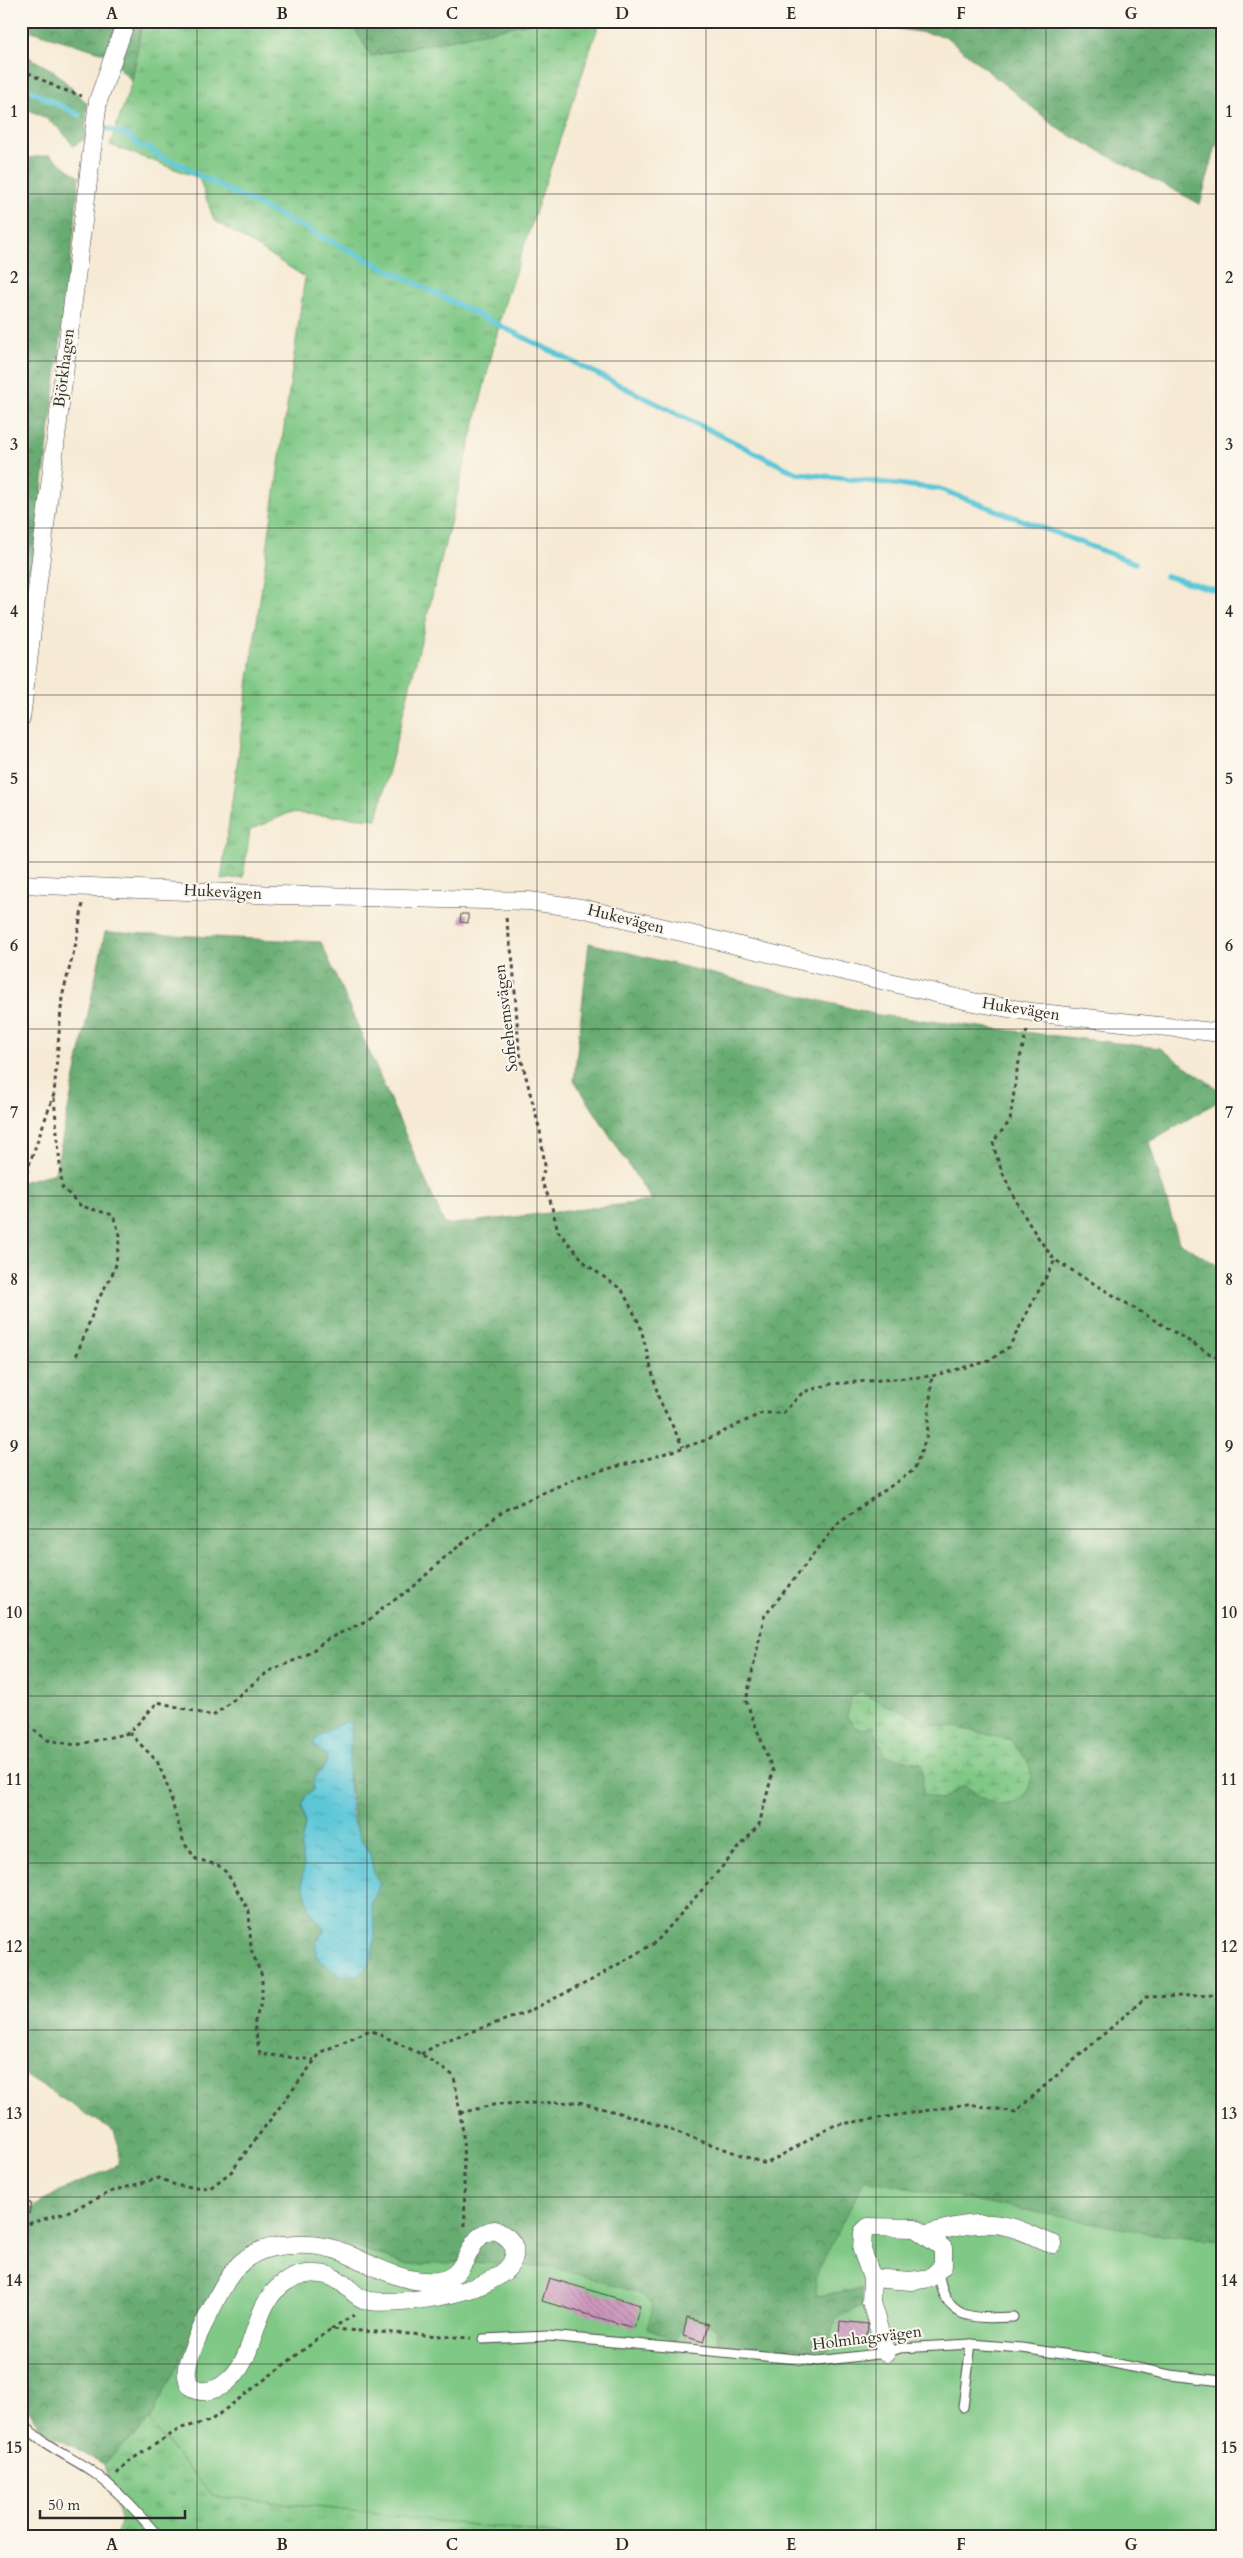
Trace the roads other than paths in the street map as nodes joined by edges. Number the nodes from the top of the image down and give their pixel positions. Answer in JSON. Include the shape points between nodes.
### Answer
{"nodes":[{"id":1,"x":126,"y":21,"type":"edge"},
{"id":2,"x":21,"y":718,"type":"edge"},
{"id":3,"x":21,"y":884,"type":"edge"},
{"id":4,"x":1222,"y":1033,"type":"edge"},
{"id":5,"x":926,"y":2234,"type":"junction"},
{"id":6,"x":1053,"y":2244,"type":"dead end"},
{"id":7,"x":938,"y":2270,"type":"junction"},
{"id":8,"x":872,"y":2278,"type":"junction"},
{"id":9,"x":381,"y":2302,"type":"joint"},
{"id":10,"x":1013,"y":2317,"type":"dead end"},
{"id":11,"x":483,"y":2339,"type":"road end"},
{"id":12,"x":971,"y":2344,"type":"junction"},
{"id":13,"x":886,"y":2353,"type":"junction"},
{"id":14,"x":1222,"y":2381,"type":"edge"},
{"id":15,"x":963,"y":2407,"type":"dead end"},
{"id":16,"x":21,"y":2422,"type":"edge"},
{"id":17,"x":159,"y":2537,"type":"edge"}],
"edges":[{"from":1,"to":2,"type":"street","name":"Björkhagen","via":[[98,101]]},
{"from":3,"to":4,"type":"street","name":"Hukevägen","via":[[504,900],[581,908],[873,979],[1032,1012]]},
{"from":5,"to":6,"type":"street","via":[[959,2226],[995,2224]]},
{"from":5,"to":7,"type":"street","via":[[943,2248],[942,2266]]},
{"from":5,"to":8,"type":"street","via":[[915,2228],[868,2227],[863,2232],[862,2250]]},
{"from":7,"to":8,"type":"street","via":[[930,2278],[911,2281]]},
{"from":7,"to":10,"type":"lane","via":[[942,2292],[951,2307],[972,2316]]},
{"from":8,"to":13,"type":"street","via":[[871,2302]]},
{"from":9,"to":9,"type":"street","via":[[360,2297],[329,2276],[303,2274],[288,2280],[274,2290],[265,2303],[250,2348],[230,2380],[217,2389],[204,2392],[196,2390],[188,2380],[187,2367],[195,2343],[225,2279],[257,2250],[273,2245],[315,2244],[343,2252],[384,2272],[435,2281],[447,2279],[462,2268],[484,2231],[495,2230],[512,2242],[513,2260],[498,2276],[434,2297]]},
{"from":11,"to":13,"type":"lane","name":"Holmhagsvägen","via":[[548,2336],[818,2361]]},
{"from":12,"to":13,"type":"lane","name":"Holmhagsvägen","via":[[900,2348]]},
{"from":12,"to":14,"type":"lane","name":"Holmhagsvägen","via":[[1050,2352],[1170,2375]]},
{"from":12,"to":15,"type":"lane"},
{"from":16,"to":17,"type":"lane","via":[[54,2451],[89,2469],[109,2484]]}]}
